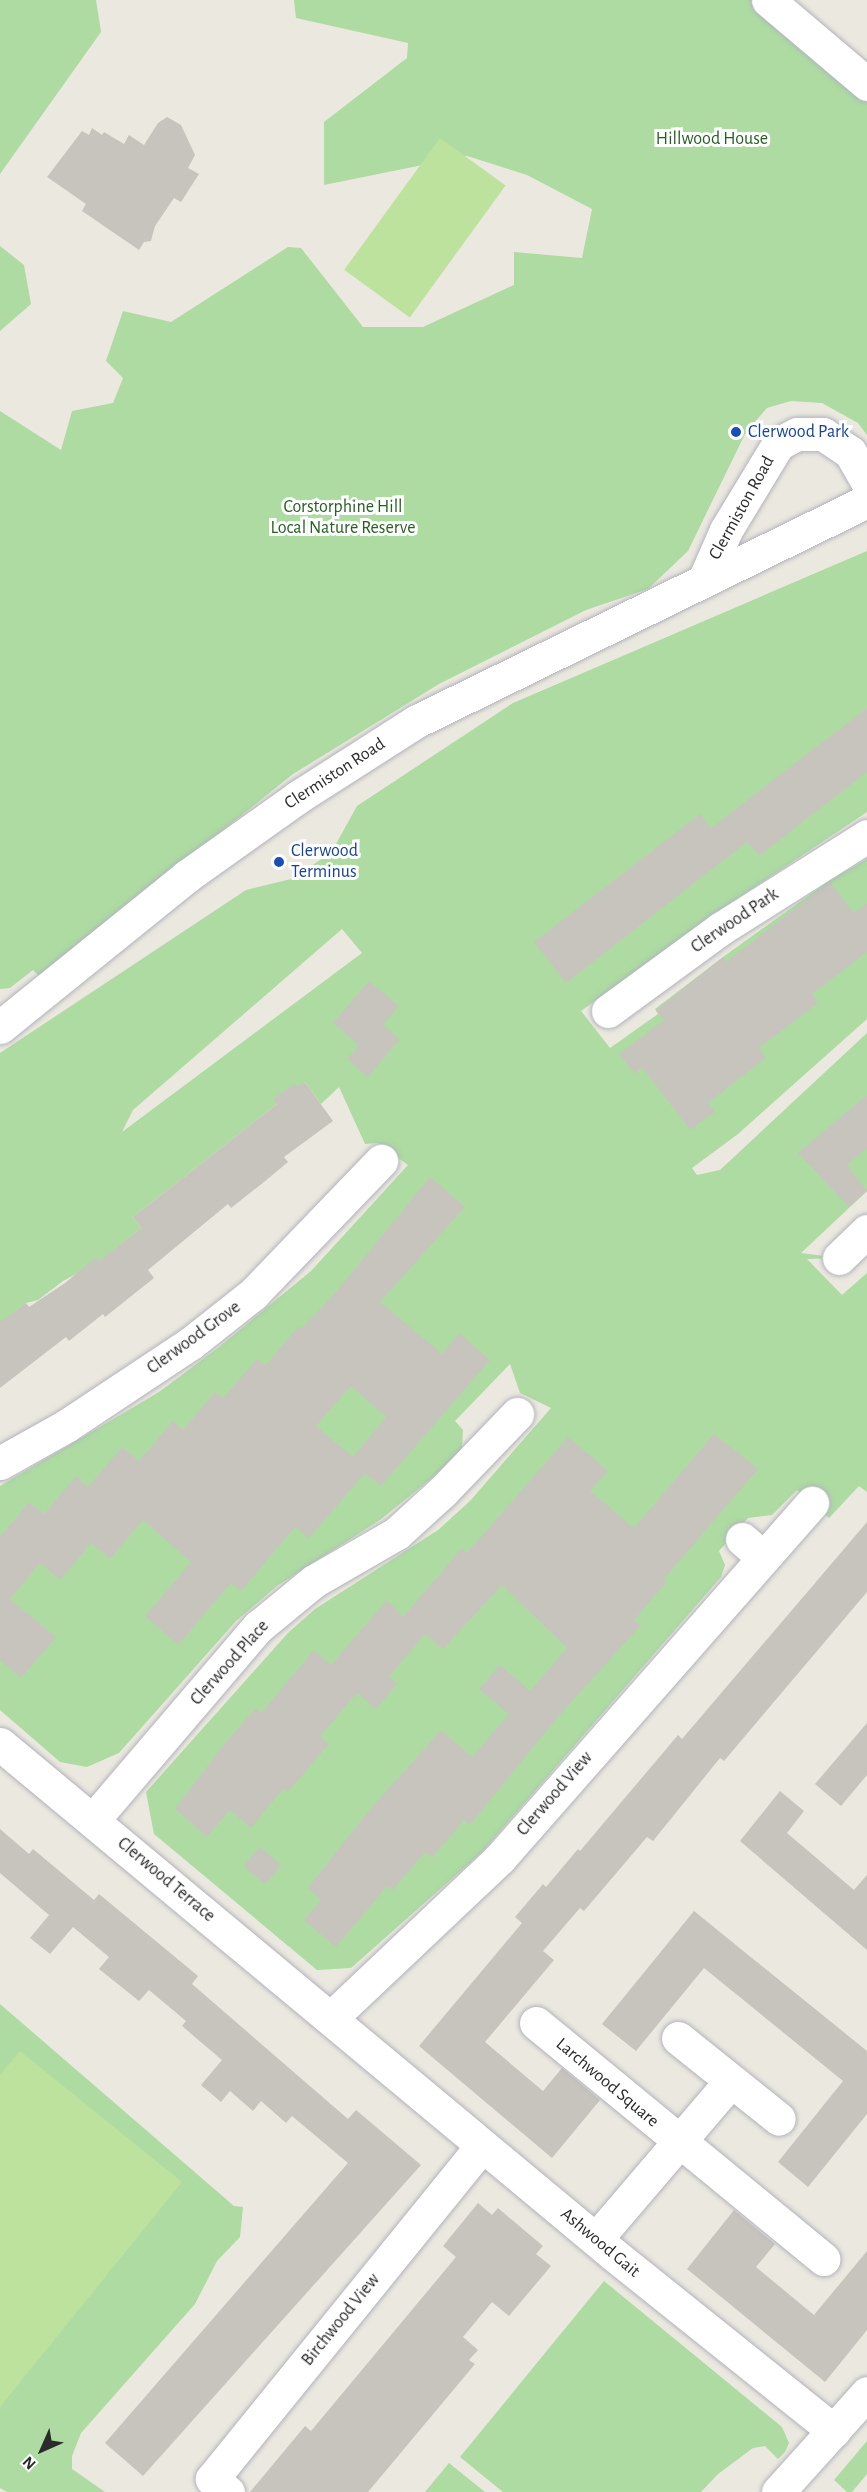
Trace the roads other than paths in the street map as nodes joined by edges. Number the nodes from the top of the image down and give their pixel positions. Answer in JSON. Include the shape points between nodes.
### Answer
{"nodes":[{"id":1,"x":768,"y":0,"type":"edge"},
{"id":2,"x":867,"y":84,"type":"edge"},
{"id":3,"x":867,"y":482,"type":"edge"},
{"id":4,"x":867,"y":501,"type":"edge"},
{"id":5,"x":705,"y":578,"type":"junction"},
{"id":6,"x":867,"y":836,"type":"edge"},
{"id":7,"x":608,"y":1011,"type":"dead end"},
{"id":8,"x":0,"y":1027,"type":"edge"},
{"id":9,"x":364,"y":1170,"type":"dead end"},
{"id":10,"x":867,"y":1231,"type":"edge"},
{"id":11,"x":839,"y":1258,"type":"dead end"},
{"id":12,"x":497,"y":1423,"type":"dead end"},
{"id":13,"x":0,"y":1463,"type":"edge"},
{"id":14,"x":812,"y":1503,"type":"dead end"},
{"id":15,"x":0,"y":1744,"type":"edge"},
{"id":16,"x":93,"y":1820,"type":"junction"},
{"id":17,"x":332,"y":2017,"type":"junction"},
{"id":18,"x":536,"y":2023,"type":"dead end"},
{"id":19,"x":678,"y":2038,"type":"dead end"},
{"id":20,"x":731,"y":2081,"type":"junction"},
{"id":21,"x":778,"y":2120,"type":"dead end"},
{"id":22,"x":679,"y":2143,"type":"junction"},
{"id":23,"x":482,"y":2145,"type":"junction"},
{"id":24,"x":596,"y":2239,"type":"junction"},
{"id":25,"x":823,"y":2259,"type":"dead end"},
{"id":26,"x":867,"y":2393,"type":"edge"},
{"id":27,"x":834,"y":2431,"type":"junction"},
{"id":28,"x":228,"y":2492,"type":"edge"},
{"id":29,"x":778,"y":2492,"type":"edge"}],
"edges":[{"from":1,"to":2,"type":"street"},
{"from":3,"to":5,"type":"street","name":"Clermiston Road","via":[[850,452],[823,434],[797,434],[778,444],[726,530]]},
{"from":4,"to":5,"type":"street","name":"Clermiston Road"},
{"from":5,"to":8,"type":"street","name":"Clermiston Road","via":[[470,693],[387,740],[186,876]]},
{"from":6,"to":7,"type":"street","name":"Clerwood Park","via":[[720,929]]},
{"from":9,"to":13,"type":"street","name":"Clerwood Grove","via":[[253,1294],[200,1336],[66,1426]]},
{"from":10,"to":11,"type":"street"},
{"from":12,"to":16,"type":"street","name":"Clerwood Place","via":[[397,1533],[314,1581],[258,1627]]},
{"from":14,"to":17,"type":"street","name":"Clerwood View","via":[[753,1548],[500,1858]]},
{"from":15,"to":16,"type":"street","name":"Clerwood Terrace"},
{"from":16,"to":17,"type":"street","name":"Clerwood Terrace"},
{"from":17,"to":23,"type":"street","name":"Ashwood Gait"},
{"from":18,"to":22,"type":"street","name":"Larchwood Square"},
{"from":19,"to":20,"type":"street"},
{"from":20,"to":21,"type":"street"},
{"from":20,"to":22,"type":"street"},
{"from":22,"to":24,"type":"street"},
{"from":22,"to":25,"type":"street","name":"Larchwood Square"},
{"from":23,"to":24,"type":"street","name":"Ashwood Gait"},
{"from":23,"to":28,"type":"street","name":"Birchwood View","via":[[212,2479]]},
{"from":24,"to":27,"type":"street","name":"Ashwood Gait"},
{"from":26,"to":27,"type":"street"},
{"from":27,"to":29,"type":"street"}]}
